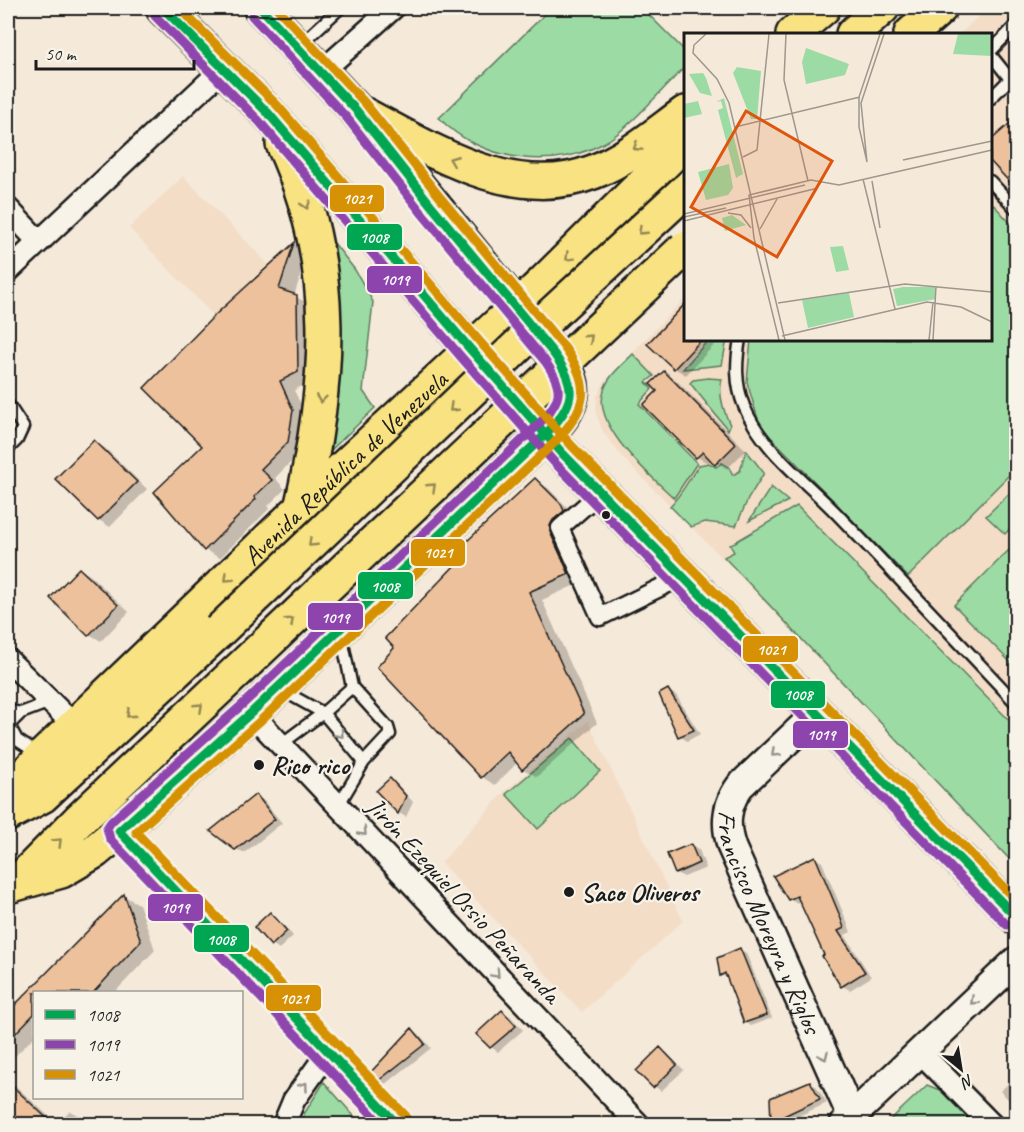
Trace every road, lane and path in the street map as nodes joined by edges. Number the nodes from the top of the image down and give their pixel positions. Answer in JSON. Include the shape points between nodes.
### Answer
{"nodes":[{"id":1,"x":164,"y":8,"type":"edge"},
{"id":2,"x":261,"y":8,"type":"edge"},
{"id":3,"x":393,"y":8,"type":"edge"},
{"id":4,"x":823,"y":8,"type":"edge"},
{"id":5,"x":882,"y":8,"type":"edge"},
{"id":6,"x":940,"y":8,"type":"edge"},
{"id":7,"x":336,"y":11,"type":"edge"},
{"id":8,"x":1017,"y":25,"type":"edge"},
{"id":9,"x":795,"y":33,"type":"edge"},
{"id":10,"x":854,"y":33,"type":"edge"},
{"id":11,"x":912,"y":33,"type":"edge"},
{"id":12,"x":299,"y":46,"type":"junction"},
{"id":13,"x":991,"y":52,"type":"edge"},
{"id":14,"x":991,"y":54,"type":"edge"},
{"id":15,"x":225,"y":67,"type":"junction"},
{"id":16,"x":321,"y":72,"type":"junction"},
{"id":17,"x":1013,"y":76,"type":"edge"},
{"id":18,"x":991,"y":98,"type":"edge"},
{"id":19,"x":356,"y":110,"type":"junction"},
{"id":20,"x":268,"y":113,"type":"junction"},
{"id":21,"x":684,"y":114,"type":"edge"},
{"id":22,"x":684,"y":143,"type":"edge"},
{"id":23,"x":991,"y":182,"type":"edge"},
{"id":24,"x":684,"y":192,"type":"edge"},
{"id":25,"x":8,"y":209,"type":"edge"},
{"id":26,"x":1017,"y":209,"type":"edge"},
{"id":27,"x":39,"y":242,"type":"junction"},
{"id":28,"x":684,"y":249,"type":"edge"},
{"id":29,"x":8,"y":271,"type":"edge"},
{"id":30,"x":517,"y":308,"type":"junction"},
{"id":31,"x":740,"y":340,"type":"edge"},
{"id":32,"x":471,"y":350,"type":"junction"},
{"id":33,"x":8,"y":404,"type":"edge"},
{"id":34,"x":546,"y":434,"type":"junction"},
{"id":35,"x":8,"y":449,"type":"edge"},
{"id":36,"x":601,"y":492,"type":"junction"},
{"id":37,"x":301,"y":509,"type":"junction"},
{"id":38,"x":684,"y":576,"type":"junction"},
{"id":39,"x":340,"y":629,"type":"junction"},
{"id":40,"x":8,"y":660,"type":"edge"},
{"id":41,"x":352,"y":687,"type":"junction"},
{"id":42,"x":50,"y":702,"type":"junction"},
{"id":43,"x":262,"y":703,"type":"junction"},
{"id":44,"x":1017,"y":703,"type":"edge"},
{"id":45,"x":8,"y":710,"type":"edge"},
{"id":46,"x":21,"y":712,"type":"junction"},
{"id":47,"x":818,"y":712,"type":"junction"},
{"id":48,"x":322,"y":714,"type":"junction"},
{"id":49,"x":8,"y":726,"type":"edge"},
{"id":50,"x":75,"y":726,"type":"junction"},
{"id":51,"x":280,"y":745,"type":"junction"},
{"id":52,"x":43,"y":756,"type":"junction"},
{"id":53,"x":364,"y":762,"type":"junction"},
{"id":54,"x":8,"y":795,"type":"edge"},
{"id":55,"x":338,"y":806,"type":"junction"},
{"id":56,"x":8,"y":814,"type":"edge"},
{"id":57,"x":118,"y":831,"type":"junction"},
{"id":58,"x":10,"y":882,"type":"edge"},
{"id":59,"x":1017,"y":917,"type":"edge"},
{"id":60,"x":1017,"y":961,"type":"edge"},
{"id":61,"x":329,"y":1051,"type":"junction"},
{"id":62,"x":920,"y":1052,"type":"junction"},
{"id":63,"x":850,"y":1122,"type":"edge"},
{"id":64,"x":284,"y":1125,"type":"edge"},
{"id":65,"x":398,"y":1125,"type":"edge"},
{"id":66,"x":638,"y":1125,"type":"edge"},
{"id":67,"x":991,"y":1125,"type":"edge"}],
"edges":[{"from":1,"to":15,"type":"main road"},
{"from":2,"to":12,"type":"main road"},
{"from":3,"to":16,"type":"street"},
{"from":4,"to":9,"type":"main road"},
{"from":5,"to":10,"type":"main road"},
{"from":6,"to":11,"type":"main road"},
{"from":7,"to":12,"type":"lane"},
{"from":8,"to":13,"type":"lane"},
{"from":12,"to":16,"type":"main road"},
{"from":14,"to":17,"type":"lane"},
{"from":15,"to":20,"type":"main road"},
{"from":15,"to":27,"type":"street"},
{"from":16,"to":19,"type":"main road"},
{"from":17,"to":18,"type":"lane"},
{"from":21,"to":19,"type":"main road","one_way":true,"via":[[602,168],[572,178],[540,181],[504,177],[457,162]]},
{"from":19,"to":30,"type":"main road"},
{"from":20,"to":32,"type":"main road"},
{"from":20,"to":37,"type":"main road","one_way":true,"via":[[301,187],[314,234],[324,297],[322,390]]},
{"from":22,"to":30,"type":"main road","name":"Avenida República de Venezuela","one_way":true},
{"from":23,"to":26,"type":"lane"},
{"from":24,"to":56,"type":"main road","name":"Avenida República de Venezuela","one_way":true,"bridge":true,"via":[[42,796]]},
{"from":25,"to":27,"type":"street"},
{"from":27,"to":29,"type":"street"},
{"from":58,"to":28,"type":"main road","one_way":true,"bridge":true},
{"from":30,"to":32,"type":"main road","name":"Avenida República de Venezuela"},
{"from":30,"to":34,"type":"main road","via":[[569,374],[572,384],[566,412]]},
{"from":31,"to":44,"type":"lane","via":[[736,373],[744,406],[761,436]]},
{"from":32,"to":34,"type":"main road"},
{"from":32,"to":37,"type":"main road","name":"Avenida República de Venezuela"},
{"from":33,"to":35,"type":"lane","via":[[23,427]]},
{"from":34,"to":36,"type":"main road"},
{"from":34,"to":39,"type":"main road"},
{"from":36,"to":38,"type":"main road"},
{"from":36,"to":38,"type":"street","via":[[560,528],[600,617]]},
{"from":37,"to":50,"type":"main road","name":"Avenida República de Venezuela","one_way":true},
{"from":38,"to":47,"type":"main road"},
{"from":39,"to":41,"type":"lane"},
{"from":39,"to":43,"type":"main road"},
{"from":40,"to":42,"type":"street"},
{"from":41,"to":48,"type":"lane"},
{"from":41,"to":53,"type":"lane","via":[[390,734]]},
{"from":42,"to":46,"type":"lane"},
{"from":42,"to":50,"type":"street"},
{"from":43,"to":48,"type":"lane","via":[[287,693]]},
{"from":43,"to":51,"type":"street","name":"Jirón Ezequiel Ossio Peñaranda"},
{"from":43,"to":57,"type":"main road"},
{"from":45,"to":46,"type":"lane"},
{"from":46,"to":49,"type":"lane"},
{"from":47,"to":59,"type":"main road"},
{"from":47,"to":63,"type":"street","name":"Francisco Moreyra y Riglos","one_way":true,"via":[[740,786],[731,801],[727,825],[732,848]]},
{"from":48,"to":51,"type":"lane"},
{"from":48,"to":53,"type":"lane","one_way":true},
{"from":49,"to":52,"type":"lane","via":[[17,740]]},
{"from":50,"to":52,"type":"main road","name":"Avenida República de Venezuela"},
{"from":51,"to":55,"type":"street","name":"Jirón Ezequiel Ossio Peñaranda"},
{"from":52,"to":54,"type":"main road","name":"Avenida República de Venezuela"},
{"from":53,"to":55,"type":"lane"},
{"from":55,"to":66,"type":"street","name":"Jirón Ezequiel Ossio Peñaranda","one_way":true},
{"from":57,"to":58,"type":"main road","via":[[95,851],[61,871]]},
{"from":57,"to":61,"type":"street"},
{"from":60,"to":62,"type":"street","one_way":true},
{"from":64,"to":61,"type":"street","one_way":true,"via":[[294,1100]]},
{"from":61,"to":65,"type":"street"},
{"from":62,"to":63,"type":"street"},
{"from":62,"to":67,"type":"street"}]}
